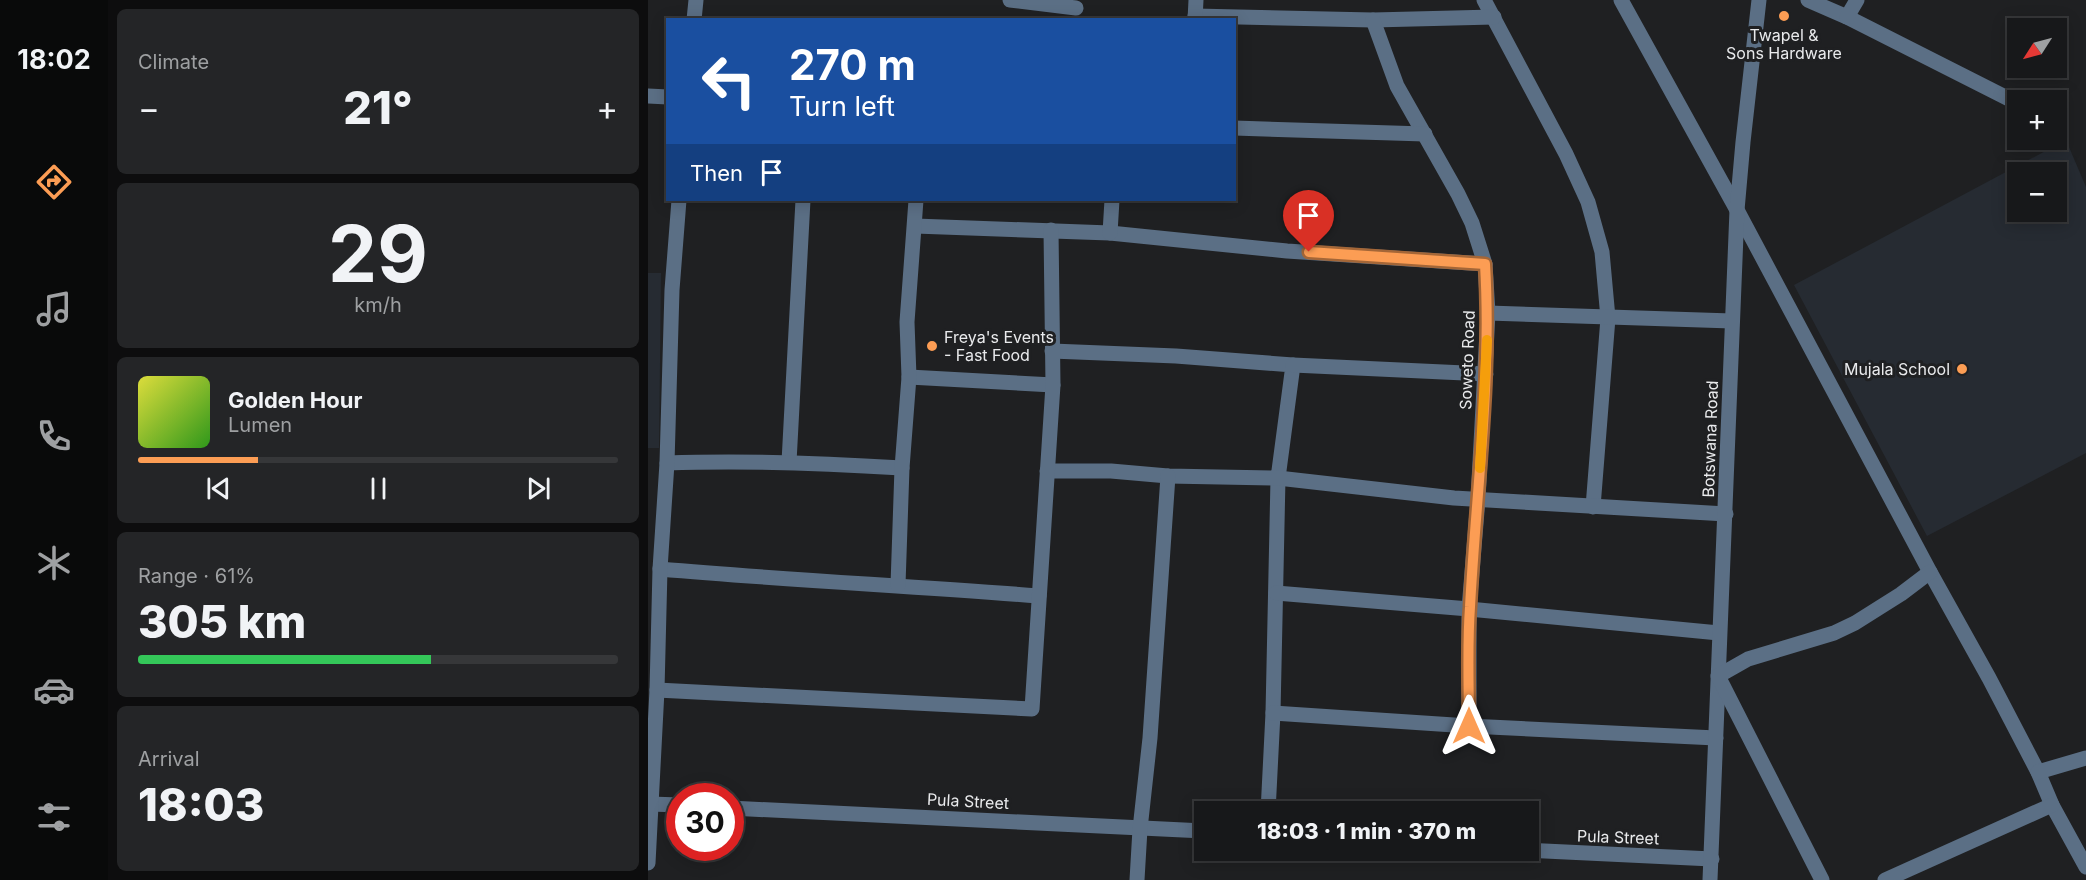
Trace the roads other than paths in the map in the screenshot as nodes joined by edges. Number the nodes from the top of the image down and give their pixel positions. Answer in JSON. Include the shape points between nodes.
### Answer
{"nodes":[{"id":1,"x":696,"y":0,"type":"edge"},
{"id":2,"x":1010,"y":0,"type":"edge"},
{"id":3,"x":1196,"y":0,"type":"edge"},
{"id":4,"x":1485,"y":0,"type":"edge"},
{"id":5,"x":1621,"y":0,"type":"edge"},
{"id":6,"x":1759,"y":0,"type":"edge"},
{"id":7,"x":1808,"y":0,"type":"edge"},
{"id":8,"x":1857,"y":0,"type":"edge"},
{"id":9,"x":1076,"y":9,"type":"edge"},
{"id":10,"x":1494,"y":17,"type":"junction"},
{"id":11,"x":1847,"y":17,"type":"junction"},
{"id":12,"x":694,"y":18,"type":"edge"},
{"id":13,"x":1195,"y":18,"type":"edge"},
{"id":14,"x":1236,"y":18,"type":"edge"},
{"id":15,"x":1373,"y":20,"type":"junction"},
{"id":16,"x":648,"y":96,"type":"edge"},
{"id":17,"x":666,"y":96,"type":"edge"},
{"id":18,"x":2007,"y":98,"type":"edge"},
{"id":19,"x":1236,"y":128,"type":"edge"},
{"id":20,"x":1425,"y":134,"type":"junction"},
{"id":21,"x":678,"y":201,"type":"edge"},
{"id":22,"x":803,"y":201,"type":"edge"},
{"id":23,"x":916,"y":201,"type":"edge"},
{"id":24,"x":1112,"y":201,"type":"edge"},
{"id":25,"x":1737,"y":210,"type":"junction"},
{"id":26,"x":915,"y":226,"type":"junction"},
{"id":27,"x":1051,"y":230,"type":"junction"},
{"id":28,"x":1110,"y":233,"type":"junction"},
{"id":29,"x":1485,"y":264,"type":"junction"},
{"id":30,"x":1488,"y":313,"type":"junction"},
{"id":31,"x":1608,"y":318,"type":"junction"},
{"id":32,"x":1732,"y":321,"type":"junction"},
{"id":33,"x":1052,"y":351,"type":"junction"},
{"id":34,"x":1293,"y":365,"type":"junction"},
{"id":35,"x":1486,"y":374,"type":"junction"},
{"id":36,"x":909,"y":377,"type":"junction"},
{"id":37,"x":1053,"y":385,"type":"junction"},
{"id":38,"x":789,"y":462,"type":"junction"},
{"id":39,"x":667,"y":463,"type":"junction"},
{"id":40,"x":902,"y":468,"type":"junction"},
{"id":41,"x":1047,"y":471,"type":"junction"},
{"id":42,"x":1168,"y":476,"type":"junction"},
{"id":43,"x":1278,"y":478,"type":"junction"},
{"id":44,"x":1478,"y":499,"type":"junction"},
{"id":45,"x":1593,"y":507,"type":"junction"},
{"id":46,"x":1726,"y":514,"type":"junction"},
{"id":47,"x":655,"y":529,"type":"edge"},
{"id":48,"x":660,"y":569,"type":"junction"},
{"id":49,"x":1930,"y":572,"type":"junction"},
{"id":50,"x":898,"y":585,"type":"junction"},
{"id":51,"x":1276,"y":593,"type":"junction"},
{"id":52,"x":1039,"y":596,"type":"junction"},
{"id":53,"x":1469,"y":609,"type":"junction"},
{"id":54,"x":1719,"y":633,"type":"junction"},
{"id":55,"x":1718,"y":676,"type":"junction"},
{"id":56,"x":657,"y":690,"type":"junction"},
{"id":57,"x":1273,"y":713,"type":"junction"},
{"id":58,"x":1469,"y":726,"type":"junction"},
{"id":59,"x":1716,"y":738,"type":"junction"},
{"id":60,"x":2086,"y":758,"type":"edge"},
{"id":61,"x":2038,"y":772,"type":"junction"},
{"id":62,"x":1269,"y":801,"type":"edge"},
{"id":63,"x":650,"y":804,"type":"junction"},
{"id":64,"x":2052,"y":804,"type":"junction"},
{"id":65,"x":666,"y":805,"type":"edge"},
{"id":66,"x":744,"y":809,"type":"edge"},
{"id":67,"x":1140,"y":829,"type":"junction"},
{"id":68,"x":1194,"y":831,"type":"edge"},
{"id":69,"x":1539,"y":851,"type":"edge"},
{"id":70,"x":1712,"y":859,"type":"junction"},
{"id":71,"x":648,"y":863,"type":"edge"},
{"id":72,"x":2086,"y":867,"type":"edge"},
{"id":73,"x":1137,"y":880,"type":"edge"},
{"id":74,"x":1710,"y":880,"type":"edge"},
{"id":75,"x":1822,"y":880,"type":"edge"},
{"id":76,"x":1885,"y":880,"type":"edge"}],
"edges":[{"from":1,"to":12,"type":"street"},
{"from":2,"to":9,"type":"street"},
{"from":3,"to":13,"type":"street"},
{"from":4,"to":10,"type":"street"},
{"from":5,"to":25,"type":"street"},
{"from":6,"to":25,"type":"street","name":"Botswana Road"},
{"from":7,"to":11,"type":"street"},
{"from":8,"to":11,"type":"street"},
{"from":10,"to":15,"type":"street"},
{"from":10,"to":31,"type":"street","via":[[1588,202],[1602,252]]},
{"from":11,"to":18,"type":"street"},
{"from":14,"to":15,"type":"street"},
{"from":15,"to":20,"type":"street","name":"Soweto Road","via":[[1397,86]]},
{"from":16,"to":17,"type":"street"},
{"from":19,"to":20,"type":"street"},
{"from":20,"to":29,"type":"street","name":"Soweto Road","via":[[1472,223]]},
{"from":21,"to":39,"type":"street"},
{"from":22,"to":38,"type":"street"},
{"from":23,"to":26,"type":"street"},
{"from":24,"to":28,"type":"street"},
{"from":25,"to":32,"type":"street","name":"Botswana Road"},
{"from":25,"to":49,"type":"street"},
{"from":26,"to":27,"type":"street"},
{"from":26,"to":36,"type":"street","via":[[907,322]]},
{"from":27,"to":28,"type":"street"},
{"from":27,"to":33,"type":"street"},
{"from":28,"to":29,"type":"street","via":[[1287,251]]},
{"from":29,"to":30,"type":"street","name":"Soweto Road"},
{"from":30,"to":31,"type":"street"},
{"from":30,"to":35,"type":"street","name":"Soweto Road"},
{"from":31,"to":32,"type":"street"},
{"from":31,"to":45,"type":"street"},
{"from":32,"to":46,"type":"street","name":"Botswana Road"},
{"from":33,"to":34,"type":"street"},
{"from":33,"to":37,"type":"street"},
{"from":34,"to":35,"type":"street"},
{"from":34,"to":43,"type":"street"},
{"from":35,"to":44,"type":"street","name":"Soweto Road"},
{"from":36,"to":37,"type":"street"},
{"from":36,"to":40,"type":"street"},
{"from":37,"to":41,"type":"street"},
{"from":38,"to":39,"type":"street"},
{"from":38,"to":40,"type":"street"},
{"from":39,"to":47,"type":"street"},
{"from":40,"to":50,"type":"street"},
{"from":41,"to":42,"type":"street"},
{"from":41,"to":52,"type":"street"},
{"from":42,"to":43,"type":"street"},
{"from":42,"to":67,"type":"street"},
{"from":43,"to":44,"type":"street"},
{"from":43,"to":51,"type":"street"},
{"from":44,"to":45,"type":"street"},
{"from":44,"to":53,"type":"street","name":"Soweto Road"},
{"from":45,"to":46,"type":"street"},
{"from":46,"to":54,"type":"street","name":"Botswana Road"},
{"from":47,"to":48,"type":"street"},
{"from":48,"to":50,"type":"street"},
{"from":48,"to":56,"type":"street"},
{"from":49,"to":55,"type":"street","via":[[1855,623],[1748,659]]},
{"from":49,"to":61,"type":"street"},
{"from":50,"to":52,"type":"street"},
{"from":51,"to":53,"type":"street"},
{"from":51,"to":57,"type":"street"},
{"from":52,"to":56,"type":"street","via":[[1032,708]]},
{"from":53,"to":54,"type":"street"},
{"from":53,"to":58,"type":"street","name":"Soweto Road"},
{"from":54,"to":55,"type":"street","name":"Botswana Road"},
{"from":55,"to":59,"type":"street","name":"Botswana Road"},
{"from":55,"to":75,"type":"street"},
{"from":56,"to":63,"type":"street"},
{"from":57,"to":58,"type":"street"},
{"from":57,"to":62,"type":"street"},
{"from":58,"to":59,"type":"street"},
{"from":59,"to":70,"type":"street","name":"Botswana Road"},
{"from":60,"to":61,"type":"street"},
{"from":61,"to":64,"type":"street"},
{"from":63,"to":65,"type":"street"},
{"from":63,"to":71,"type":"street"},
{"from":64,"to":72,"type":"street"},
{"from":64,"to":76,"type":"street"},
{"from":66,"to":67,"type":"street","name":"Pula Street"},
{"from":67,"to":68,"type":"street","name":"Pula Street"},
{"from":67,"to":73,"type":"street"},
{"from":69,"to":70,"type":"street","name":"Pula Street"},
{"from":70,"to":74,"type":"street","name":"Botswana Road"}]}
